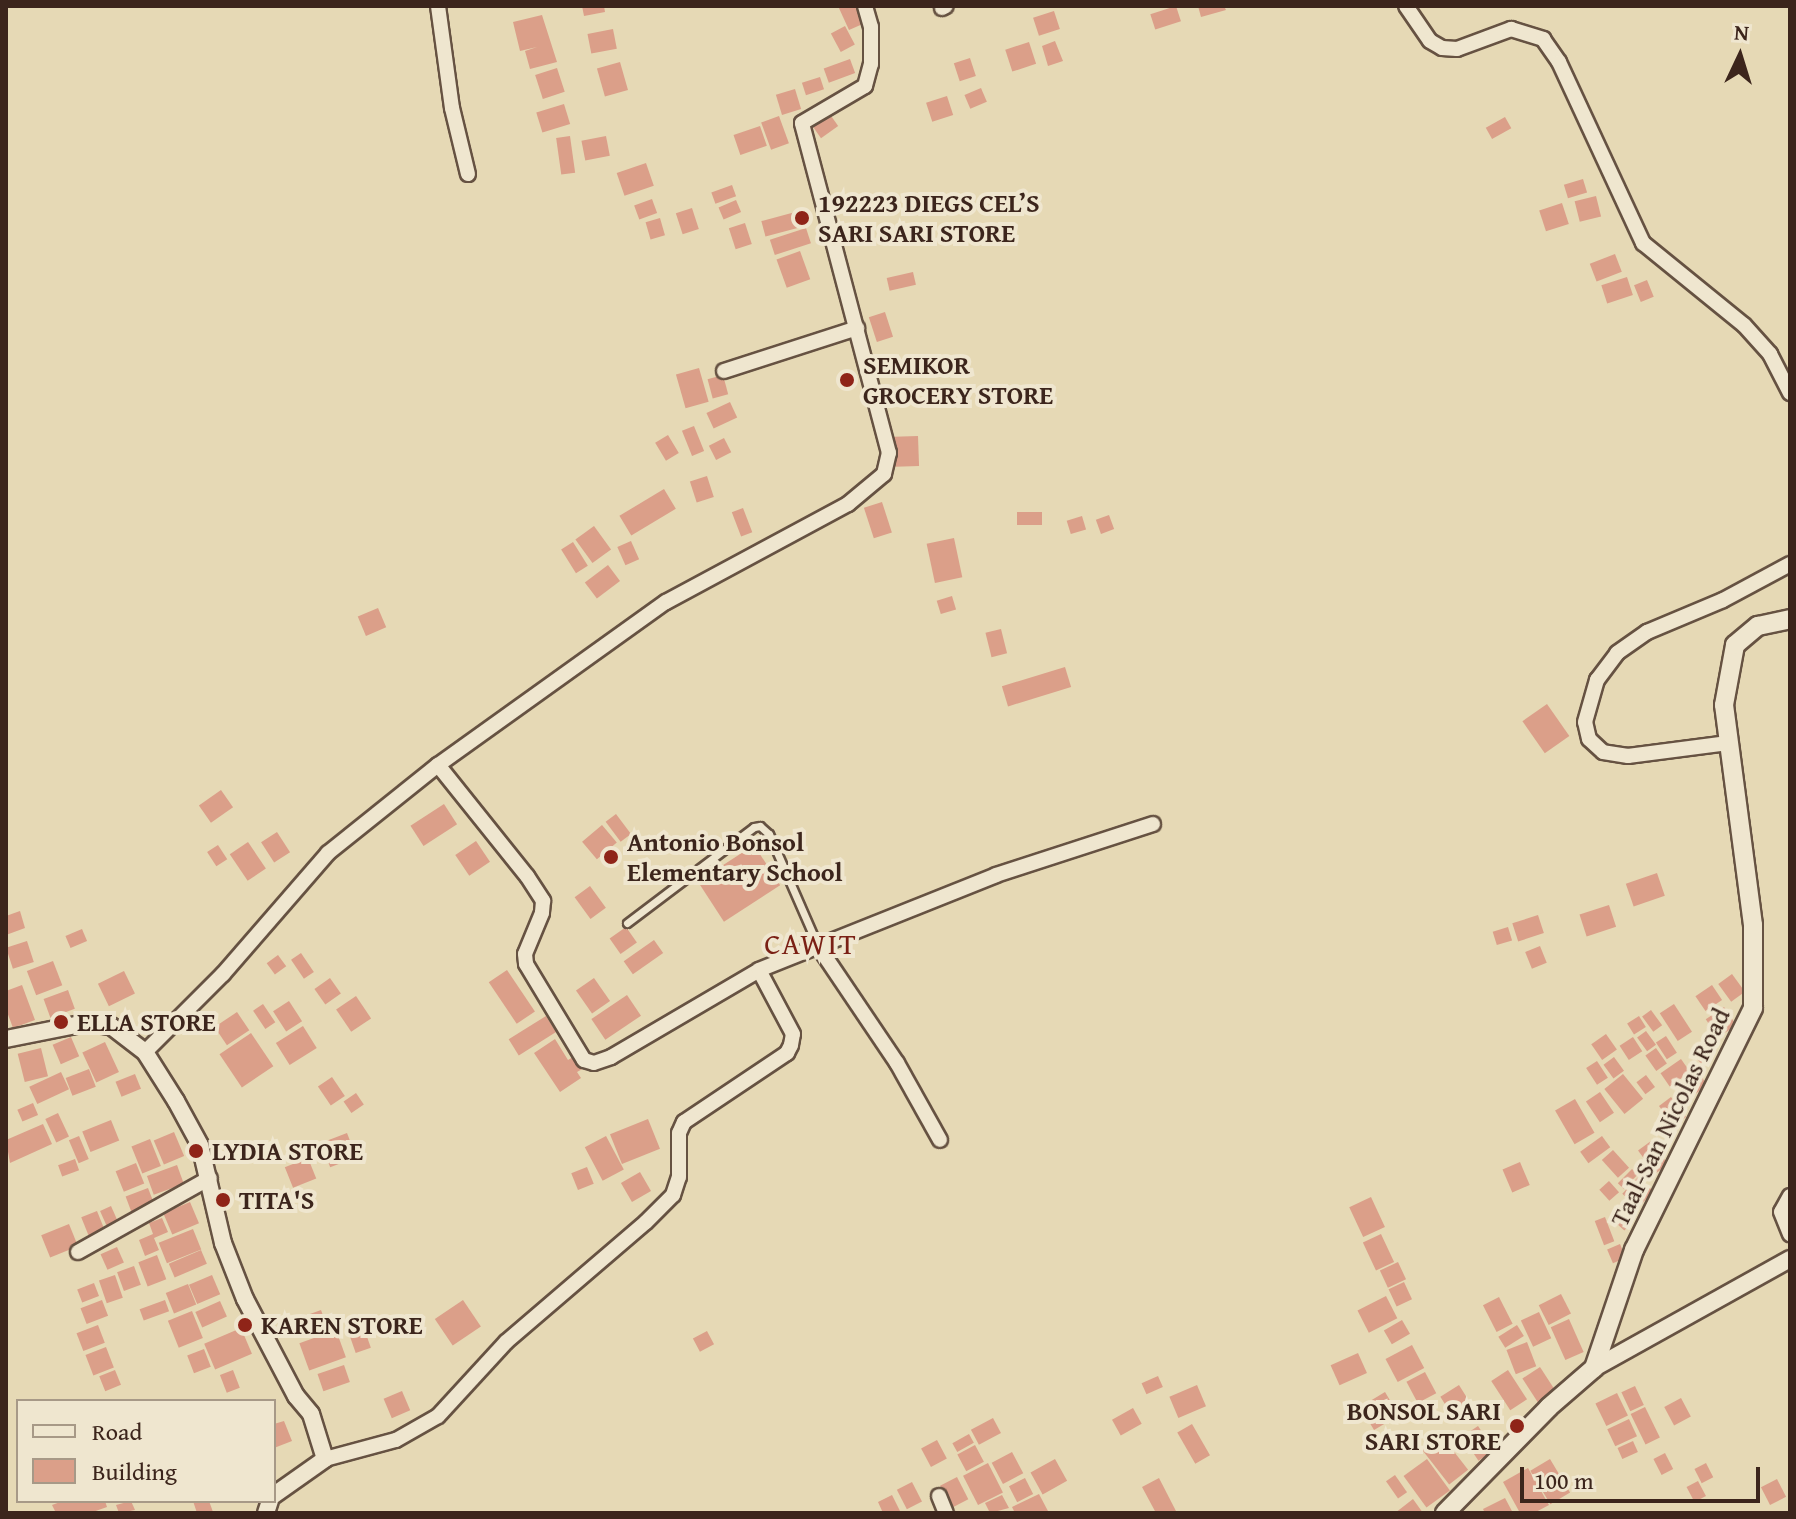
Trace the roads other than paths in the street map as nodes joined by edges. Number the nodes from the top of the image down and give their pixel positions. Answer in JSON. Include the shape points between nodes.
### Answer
{"nodes":[{"id":1,"x":438,"y":6,"type":"edge"},
{"id":2,"x":865,"y":6,"type":"edge"},
{"id":3,"x":1406,"y":6,"type":"edge"},
{"id":4,"x":468,"y":174,"type":"dead end"},
{"id":5,"x":857,"y":328,"type":"junction"},
{"id":6,"x":724,"y":371,"type":"dead end"},
{"id":7,"x":1790,"y":393,"type":"edge"},
{"id":8,"x":1790,"y":564,"type":"edge"},
{"id":9,"x":1790,"y":619,"type":"edge"},
{"id":10,"x":1728,"y":743,"type":"junction"},
{"id":11,"x":438,"y":765,"type":"junction"},
{"id":12,"x":1153,"y":824,"type":"dead end"},
{"id":13,"x":627,"y":923,"type":"dead end"},
{"id":14,"x":818,"y":946,"type":"junction"},
{"id":15,"x":759,"y":970,"type":"junction"},
{"id":16,"x":6,"y":1039,"type":"edge"},
{"id":17,"x":145,"y":1052,"type":"junction"},
{"id":18,"x":940,"y":1140,"type":"dead end"},
{"id":19,"x":210,"y":1178,"type":"junction"},
{"id":20,"x":1790,"y":1196,"type":"edge"},
{"id":21,"x":1790,"y":1234,"type":"edge"},
{"id":22,"x":78,"y":1252,"type":"dead end"},
{"id":23,"x":1790,"y":1259,"type":"edge"},
{"id":24,"x":1594,"y":1368,"type":"junction"},
{"id":25,"x":325,"y":1459,"type":"junction"},
{"id":26,"x":276,"y":1494,"type":"edge"},
{"id":27,"x":939,"y":1496,"type":"dead end"},
{"id":28,"x":946,"y":1513,"type":"edge"},
{"id":29,"x":1445,"y":1513,"type":"edge"}],
"edges":[{"from":1,"to":4,"type":"street","via":[[452,108]]},
{"from":2,"to":5,"type":"street","via":[[871,39],[865,86],[802,123]]},
{"from":3,"to":7,"type":"street","via":[[1430,41],[1442,48],[1457,49],[1511,29],[1543,39],[1559,62],[1643,243],[1744,325],[1776,363]]},
{"from":5,"to":6,"type":"street"},
{"from":5,"to":11,"type":"street","via":[[889,453],[884,474],[848,504],[666,602]]},
{"from":8,"to":10,"type":"street","via":[[1647,632],[1617,653],[1597,680],[1585,722],[1589,739],[1603,752],[1628,756]]},
{"from":9,"to":10,"type":"main road","name":"Taal-San Nicolas Road","via":[[1758,626],[1735,645],[1724,705]]},
{"from":10,"to":24,"type":"main road","name":"Taal-San Nicolas Road","via":[[1753,925],[1753,1008],[1634,1250]]},
{"from":11,"to":15,"type":"street","via":[[543,901],[526,964],[584,1060],[594,1063],[611,1057]]},
{"from":11,"to":17,"type":"street","via":[[328,853],[223,974]]},
{"from":12,"to":14,"type":"street","via":[[996,875]]},
{"from":13,"to":14,"type":"lane","via":[[760,826],[769,834]]},
{"from":14,"to":15,"type":"street"},
{"from":14,"to":18,"type":"street","via":[[897,1063]]},
{"from":15,"to":25,"type":"street","via":[[793,1034],[791,1045],[787,1053],[684,1122],[673,1195],[506,1342],[438,1416],[396,1440]]},
{"from":16,"to":17,"type":"street","via":[[86,1023],[111,1026]]},
{"from":17,"to":19,"type":"street","via":[[200,1145]]},
{"from":19,"to":22,"type":"street"},
{"from":19,"to":25,"type":"street","via":[[223,1243],[245,1299],[296,1396],[311,1414]]},
{"from":20,"to":21,"type":"street","via":[[1781,1212]]},
{"from":23,"to":24,"type":"street"},
{"from":24,"to":29,"type":"main road"},
{"from":25,"to":26,"type":"street"},
{"from":27,"to":28,"type":"street"}]}
